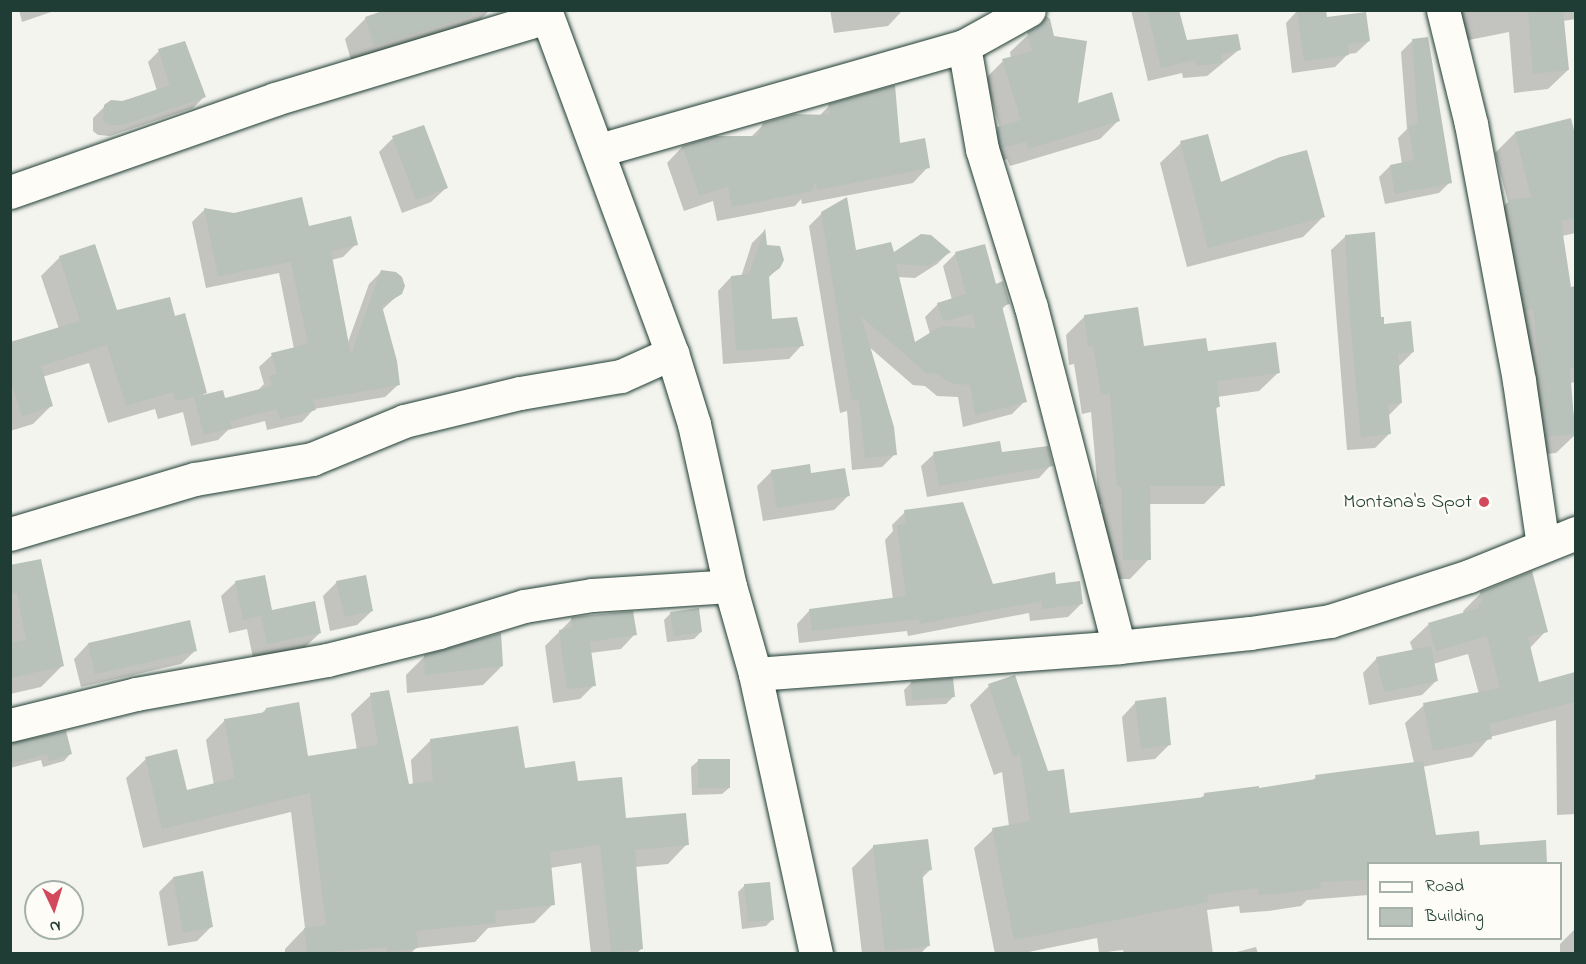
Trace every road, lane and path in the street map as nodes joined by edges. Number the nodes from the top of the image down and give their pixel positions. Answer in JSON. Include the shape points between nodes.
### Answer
{"nodes":[{"id":1,"x":1029,"y":10,"type":"edge"},
{"id":2,"x":1443,"y":10,"type":"edge"},
{"id":3,"x":546,"y":14,"type":"edge"},
{"id":4,"x":964,"y":46,"type":"junction"},
{"id":5,"x":599,"y":150,"type":"junction"},
{"id":6,"x":10,"y":192,"type":"edge"},
{"id":7,"x":672,"y":353,"type":"junction"},
{"id":8,"x":1575,"y":533,"type":"edge"},
{"id":9,"x":10,"y":534,"type":"edge"},
{"id":10,"x":1543,"y":545,"type":"junction"},
{"id":11,"x":730,"y":586,"type":"junction"},
{"id":12,"x":1119,"y":647,"type":"junction"},
{"id":13,"x":755,"y":674,"type":"junction"},
{"id":14,"x":10,"y":725,"type":"edge"},
{"id":15,"x":816,"y":954,"type":"edge"}],
"edges":[{"from":1,"to":4,"type":"street"},
{"from":2,"to":10,"type":"street","via":[[1472,124],[1519,381]]},
{"from":3,"to":5,"type":"street"},
{"from":3,"to":6,"type":"street","via":[[275,99]]},
{"from":4,"to":5,"type":"street"},
{"from":4,"to":12,"type":"street","via":[[982,149],[1031,307]]},
{"from":5,"to":7,"type":"street"},
{"from":7,"to":9,"type":"street","via":[[621,376],[520,393],[404,421],[312,459],[195,479]]},
{"from":7,"to":11,"type":"street","via":[[694,424]]},
{"from":8,"to":10,"type":"street"},
{"from":10,"to":12,"type":"street","via":[[1469,576],[1330,621]]},
{"from":11,"to":13,"type":"street"},
{"from":11,"to":14,"type":"street","via":[[592,595],[524,606],[327,660],[136,694]]},
{"from":12,"to":13,"type":"street"},
{"from":13,"to":15,"type":"street"}]}
